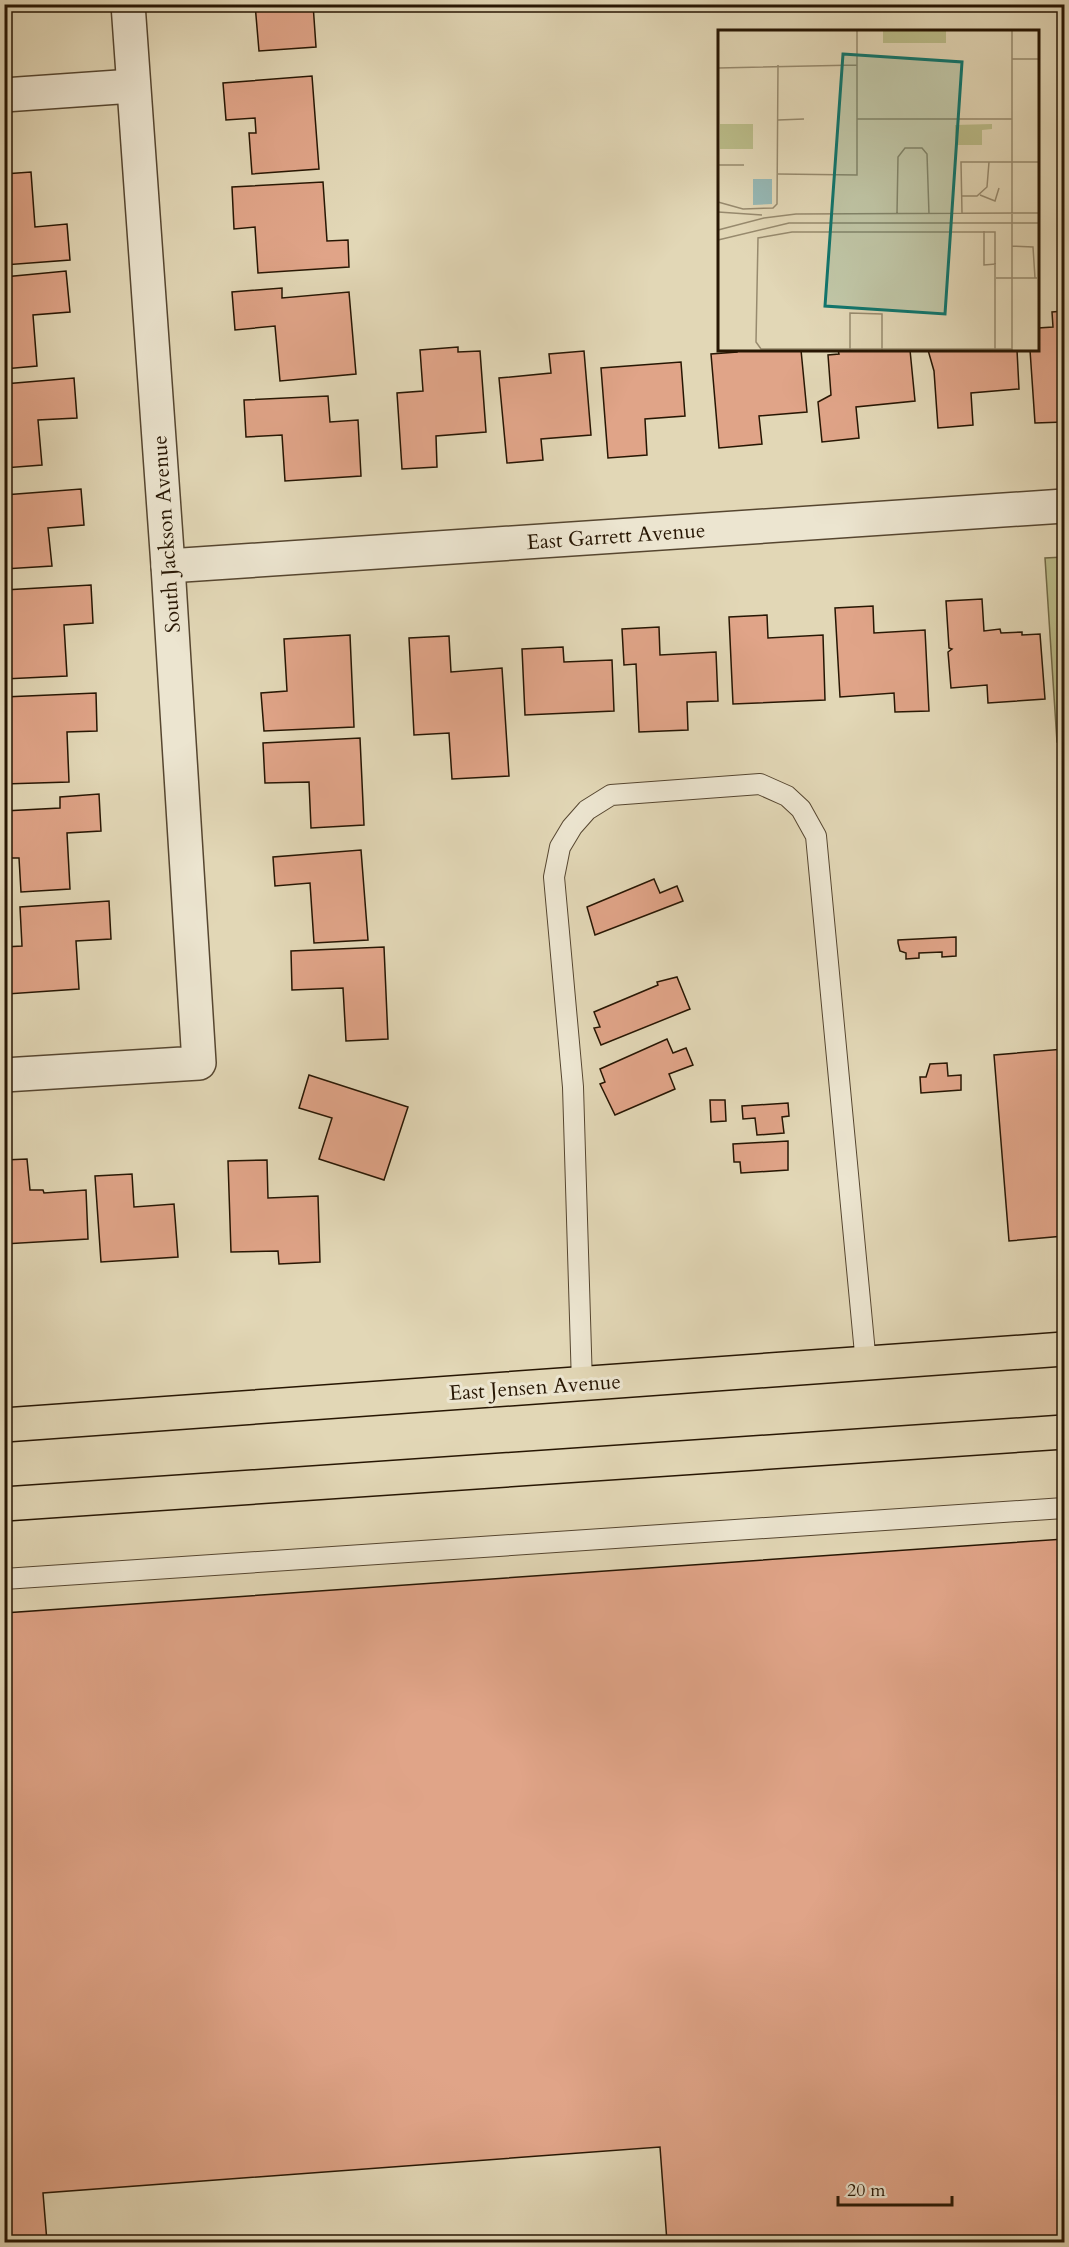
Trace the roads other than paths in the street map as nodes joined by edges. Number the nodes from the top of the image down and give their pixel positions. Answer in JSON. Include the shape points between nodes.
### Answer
{"nodes":[{"id":1,"x":128,"y":4,"type":"edge"},
{"id":2,"x":133,"y":86,"type":"junction"},
{"id":3,"x":4,"y":95,"type":"edge"},
{"id":4,"x":1065,"y":506,"type":"edge"},
{"id":5,"x":168,"y":566,"type":"junction"},
{"id":6,"x":4,"y":1076,"type":"edge"},
{"id":7,"x":1065,"y":1349,"type":"edge"},
{"id":8,"x":866,"y":1364,"type":"junction"},
{"id":9,"x":582,"y":1384,"type":"junction"},
{"id":10,"x":4,"y":1425,"type":"edge"},
{"id":11,"x":1065,"y":1432,"type":"edge"},
{"id":12,"x":4,"y":1504,"type":"edge"},
{"id":13,"x":1065,"y":1508,"type":"edge"},
{"id":14,"x":4,"y":1579,"type":"edge"}],
"edges":[{"from":1,"to":2,"type":"street","name":"South Jackson Avenue"},
{"from":2,"to":3,"type":"street"},
{"from":2,"to":5,"type":"street","name":"South Jackson Avenue"},
{"from":4,"to":5,"type":"street","name":"East Garrett Avenue"},
{"from":5,"to":6,"type":"street","name":"South Jackson Avenue","via":[[199,1064]]},
{"from":7,"to":8,"type":"main road","name":"East Jensen Avenue"},
{"from":8,"to":9,"type":"main road","name":"East Jensen Avenue"},
{"from":8,"to":9,"type":"lane","via":[[816,836],[801,809],[787,796],[760,784],[611,795],[587,810],[560,847],[554,877],[573,1087]]},
{"from":9,"to":10,"type":"main road","name":"East Jensen Avenue"},
{"from":11,"to":12,"type":"main road"},
{"from":13,"to":14,"type":"lane"}]}
